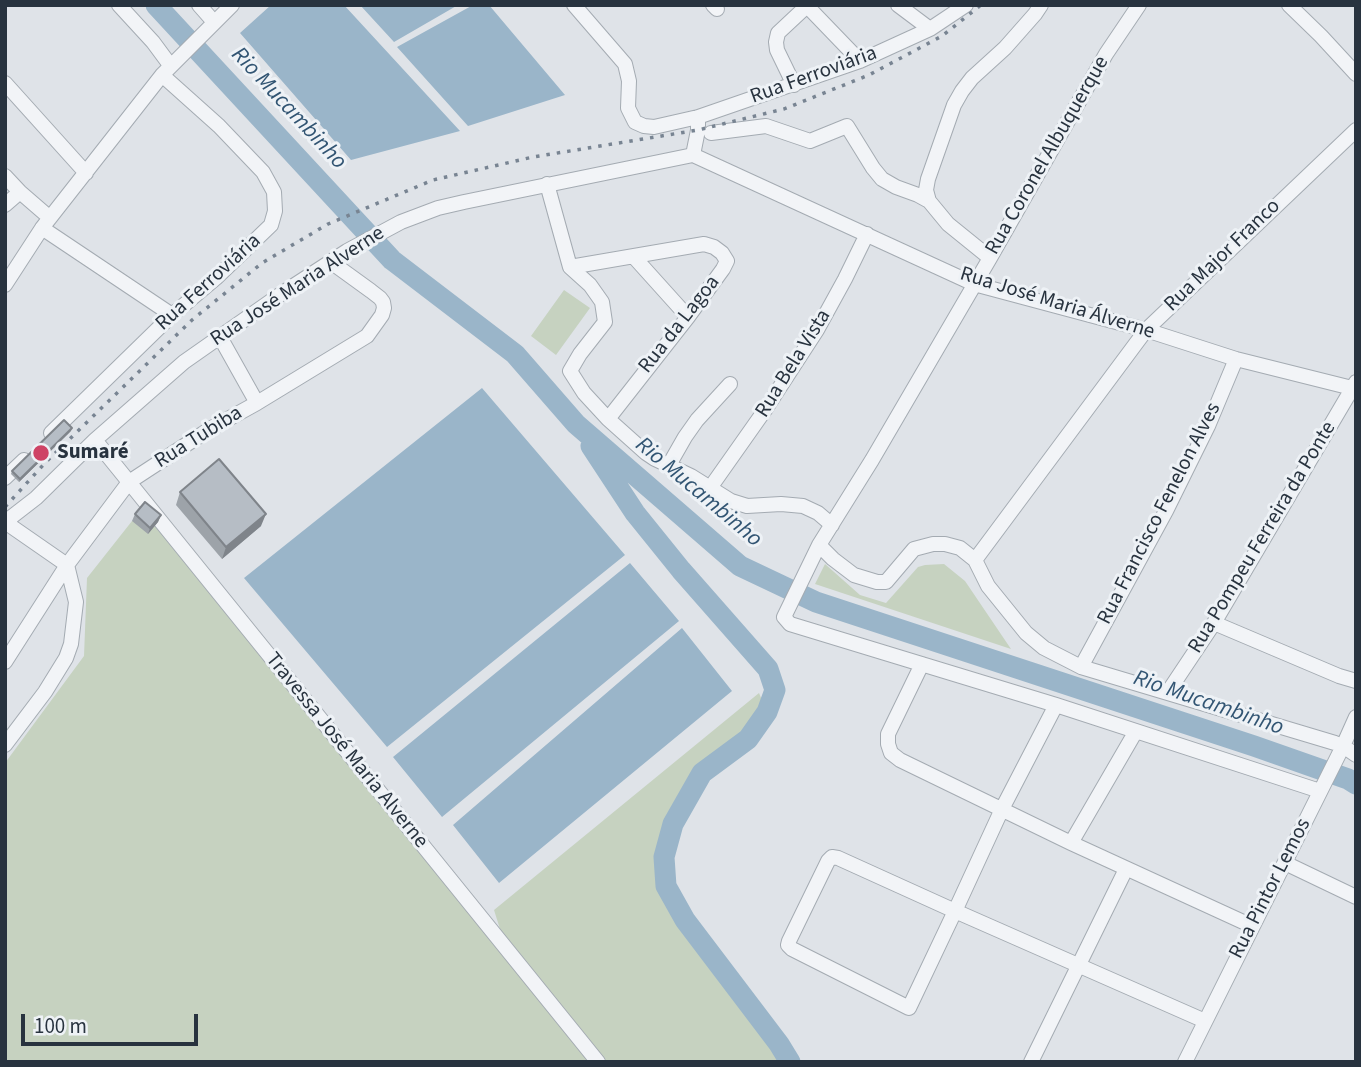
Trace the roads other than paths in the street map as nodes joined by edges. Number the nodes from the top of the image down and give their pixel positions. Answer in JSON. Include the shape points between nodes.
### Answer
{"nodes":[{"id":1,"x":119,"y":5,"type":"edge"},
{"id":2,"x":199,"y":5,"type":"edge"},
{"id":3,"x":232,"y":5,"type":"edge"},
{"id":4,"x":574,"y":5,"type":"edge"},
{"id":5,"x":898,"y":5,"type":"edge"},
{"id":6,"x":966,"y":5,"type":"edge"},
{"id":7,"x":1041,"y":5,"type":"edge"},
{"id":8,"x":1139,"y":5,"type":"edge"},
{"id":9,"x":1289,"y":5,"type":"edge"},
{"id":10,"x":807,"y":6,"type":"edge"},
{"id":11,"x":213,"y":24,"type":"junction"},
{"id":12,"x":930,"y":29,"type":"junction"},
{"id":13,"x":860,"y":61,"type":"junction"},
{"id":14,"x":169,"y":68,"type":"junction"},
{"id":15,"x":1356,"y":74,"type":"edge"},
{"id":16,"x":5,"y":83,"type":"edge"},
{"id":17,"x":794,"y":85,"type":"junction"},
{"id":18,"x":698,"y":117,"type":"junction"},
{"id":19,"x":1356,"y":130,"type":"edge"},
{"id":20,"x":711,"y":133,"type":"dead end"},
{"id":21,"x":693,"y":155,"type":"junction"},
{"id":22,"x":86,"y":173,"type":"junction"},
{"id":23,"x":5,"y":176,"type":"edge"},
{"id":24,"x":547,"y":184,"type":"junction"},
{"id":25,"x":20,"y":192,"type":"junction"},
{"id":26,"x":929,"y":201,"type":"junction"},
{"id":27,"x":5,"y":205,"type":"edge"},
{"id":28,"x":46,"y":223,"type":"junction"},
{"id":29,"x":867,"y":234,"type":"junction"},
{"id":30,"x":634,"y":257,"type":"junction"},
{"id":31,"x":990,"y":258,"type":"junction"},
{"id":32,"x":331,"y":262,"type":"junction"},
{"id":33,"x":570,"y":267,"type":"junction"},
{"id":34,"x":974,"y":284,"type":"junction"},
{"id":35,"x":5,"y":285,"type":"edge"},
{"id":36,"x":172,"y":315,"type":"junction"},
{"id":37,"x":688,"y":317,"type":"junction"},
{"id":38,"x":1146,"y":330,"type":"junction"},
{"id":39,"x":220,"y":337,"type":"junction"},
{"id":40,"x":1236,"y":359,"type":"junction"},
{"id":41,"x":730,"y":384,"type":"dead end"},
{"id":42,"x":1354,"y":387,"type":"edge"},
{"id":43,"x":257,"y":403,"type":"junction"},
{"id":44,"x":608,"y":419,"type":"junction"},
{"id":45,"x":95,"y":440,"type":"junction"},
{"id":46,"x":669,"y":465,"type":"junction"},
{"id":47,"x":5,"y":478,"type":"edge"},
{"id":48,"x":129,"y":482,"type":"junction"},
{"id":49,"x":710,"y":488,"type":"junction"},
{"id":50,"x":5,"y":522,"type":"edge"},
{"id":51,"x":832,"y":525,"type":"junction"},
{"id":52,"x":819,"y":545,"type":"junction"},
{"id":53,"x":975,"y":560,"type":"junction"},
{"id":54,"x":67,"y":565,"type":"junction"},
{"id":55,"x":1214,"y":623,"type":"junction"},
{"id":56,"x":5,"y":662,"type":"edge"},
{"id":57,"x":922,"y":664,"type":"junction"},
{"id":58,"x":1081,"y":667,"type":"junction"},
{"id":59,"x":1356,"y":681,"type":"edge"},
{"id":60,"x":1168,"y":692,"type":"junction"},
{"id":61,"x":1056,"y":705,"type":"junction"},
{"id":62,"x":1356,"y":717,"type":"edge"},
{"id":63,"x":1136,"y":731,"type":"junction"},
{"id":64,"x":5,"y":745,"type":"edge"},
{"id":65,"x":1343,"y":746,"type":"junction"},
{"id":66,"x":1356,"y":755,"type":"edge"},
{"id":67,"x":1321,"y":788,"type":"junction"},
{"id":68,"x":1002,"y":809,"type":"junction"},
{"id":69,"x":1071,"y":843,"type":"junction"},
{"id":70,"x":1285,"y":863,"type":"junction"},
{"id":71,"x":1126,"y":869,"type":"junction"},
{"id":72,"x":1356,"y":897,"type":"edge"},
{"id":73,"x":955,"y":911,"type":"junction"},
{"id":74,"x":1252,"y":926,"type":"junction"},
{"id":75,"x":1078,"y":965,"type":"junction"},
{"id":76,"x":1205,"y":1021,"type":"junction"},
{"id":77,"x":1188,"y":1061,"type":"edge"},
{"id":78,"x":598,"y":1062,"type":"edge"},
{"id":79,"x":1031,"y":1062,"type":"edge"}],
"edges":[{"from":1,"to":14,"type":"street","name":"Rua Ferroviária","via":[[153,42]]},
{"from":2,"to":11,"type":"street"},
{"from":3,"to":11,"type":"street"},
{"from":4,"to":18,"type":"street","name":"Rua Ferroviária","via":[[625,64],[628,108],[635,122],[654,127]]},
{"from":5,"to":12,"type":"street"},
{"from":6,"to":12,"type":"street","name":"Rua Ferroviária"},
{"from":7,"to":26,"type":"street","via":[[962,91],[928,179]]},
{"from":8,"to":31,"type":"street","name":"Rua Coronel Albuquerque","via":[[1106,54]]},
{"from":9,"to":15,"type":"street"},
{"from":10,"to":13,"type":"street"},
{"from":10,"to":17,"type":"street","via":[[778,33],[776,42]]},
{"from":11,"to":14,"type":"street"},
{"from":12,"to":13,"type":"street","name":"Rua Ferroviária"},
{"from":13,"to":17,"type":"street","name":"Rua Ferroviária"},
{"from":14,"to":22,"type":"street"},
{"from":14,"to":36,"type":"street","name":"Rua Ferroviária","via":[[263,172],[274,192],[275,212],[262,235]]},
{"from":16,"to":22,"type":"street"},
{"from":17,"to":18,"type":"street","name":"Rua Ferroviária"},
{"from":18,"to":21,"type":"street"},
{"from":19,"to":38,"type":"street","name":"Rua Major Franco"},
{"from":20,"to":26,"type":"street","via":[[766,126],[810,141],[847,125],[882,178]]},
{"from":21,"to":24,"type":"street","name":"Rua José Maria Alverne"},
{"from":21,"to":29,"type":"street","name":"Rua José Maria Álverne"},
{"from":22,"to":28,"type":"street"},
{"from":23,"to":25,"type":"street"},
{"from":24,"to":32,"type":"street","name":"Rua José Maria Alverne","via":[[438,208],[401,222]]},
{"from":24,"to":33,"type":"street"},
{"from":25,"to":27,"type":"street"},
{"from":25,"to":28,"type":"street"},
{"from":26,"to":31,"type":"street","via":[[948,224]]},
{"from":28,"to":35,"type":"street"},
{"from":28,"to":36,"type":"street"},
{"from":29,"to":34,"type":"street","name":"Rua José Maria Álverne"},
{"from":29,"to":49,"type":"street","name":"Rua Bela Vista","via":[[817,330]]},
{"from":30,"to":33,"type":"street","name":"Rua da Lagoa"},
{"from":30,"to":37,"type":"street"},
{"from":30,"to":37,"type":"street","name":"Rua da Lagoa","via":[[704,244],[722,253],[727,261],[723,269]]},
{"from":31,"to":34,"type":"street","name":"Rua Coronel Albuquerque"},
{"from":32,"to":39,"type":"street","name":"Rua José Maria Alverne"},
{"from":32,"to":43,"type":"street","name":"Rua Tubiba","via":[[380,298],[384,308],[379,321],[367,336]]},
{"from":33,"to":44,"type":"street","via":[[603,302],[606,322],[570,371]]},
{"from":34,"to":38,"type":"street","name":"Rua José Maria Álverne"},
{"from":34,"to":51,"type":"street","name":"Rua Coronel Albuquerque"},
{"from":36,"to":47,"type":"street","name":"Rua Ferroviária"},
{"from":37,"to":44,"type":"street","name":"Rua da Lagoa"},
{"from":38,"to":40,"type":"street","name":"Rua José Maria Álverne"},
{"from":38,"to":53,"type":"street","name":"Rua Major Franco"},
{"from":39,"to":43,"type":"street"},
{"from":39,"to":45,"type":"street","name":"Rua José Maria Alverne","via":[[184,362]]},
{"from":40,"to":42,"type":"street","name":"Rua José Maria Álverne"},
{"from":40,"to":58,"type":"street","name":"Rua Francisco Fenelon Alves","via":[[1166,511]]},
{"from":41,"to":46,"type":"street","via":[[697,420]]},
{"from":42,"to":55,"type":"street","name":"Rua Pompeu Ferreira da Ponte"},
{"from":43,"to":48,"type":"street","name":"Rua Tubiba"},
{"from":44,"to":46,"type":"street","via":[[646,453]]},
{"from":45,"to":48,"type":"street","name":"Travessa José Maria Alverne"},
{"from":45,"to":50,"type":"street","name":"Rua José Maria Alverne"},
{"from":46,"to":49,"type":"street"},
{"from":48,"to":54,"type":"street","name":"Rua Tubiba"},
{"from":48,"to":78,"type":"street","name":"Travessa José Maria Alverne"},
{"from":49,"to":51,"type":"street","via":[[747,506],[803,506]]},
{"from":50,"to":54,"type":"street"},
{"from":51,"to":52,"type":"street","name":"Rua Coronel Albuquerque"},
{"from":52,"to":53,"type":"street","via":[[854,575],[877,582],[886,582],[914,549],[925,545],[960,548]]},
{"from":52,"to":57,"type":"street","name":"Rua Coronel Albuquerque","via":[[785,614],[790,624]]},
{"from":53,"to":58,"type":"street","via":[[988,586],[1026,633]]},
{"from":54,"to":56,"type":"street","name":"Rua Tubiba"},
{"from":54,"to":64,"type":"street","via":[[76,602],[71,644],[57,674]]},
{"from":55,"to":59,"type":"street"},
{"from":55,"to":60,"type":"street","name":"Rua Pompeu Ferreira da Ponte"},
{"from":57,"to":61,"type":"street"},
{"from":57,"to":68,"type":"street","via":[[888,734],[891,753]]},
{"from":58,"to":60,"type":"street"},
{"from":60,"to":65,"type":"street"},
{"from":61,"to":63,"type":"street"},
{"from":61,"to":68,"type":"street"},
{"from":62,"to":65,"type":"street","name":"Rua Pintor Lemos"},
{"from":63,"to":67,"type":"street"},
{"from":63,"to":69,"type":"street"},
{"from":65,"to":66,"type":"street"},
{"from":65,"to":67,"type":"street","name":"Rua Pintor Lemos"},
{"from":67,"to":70,"type":"street","name":"Rua Pintor Lemos"},
{"from":68,"to":69,"type":"street"},
{"from":68,"to":73,"type":"street"},
{"from":69,"to":71,"type":"street"},
{"from":70,"to":72,"type":"street"},
{"from":70,"to":74,"type":"street","name":"Rua Pintor Lemos"},
{"from":71,"to":74,"type":"street"},
{"from":71,"to":75,"type":"street"},
{"from":73,"to":73,"type":"street","via":[[909,1008],[789,945],[832,857]]},
{"from":73,"to":75,"type":"street"},
{"from":74,"to":76,"type":"street","name":"Rua Pintor Lemos"},
{"from":75,"to":76,"type":"street"},
{"from":75,"to":79,"type":"street"},
{"from":76,"to":77,"type":"street","name":"Rua Pintor Lemos"}]}
